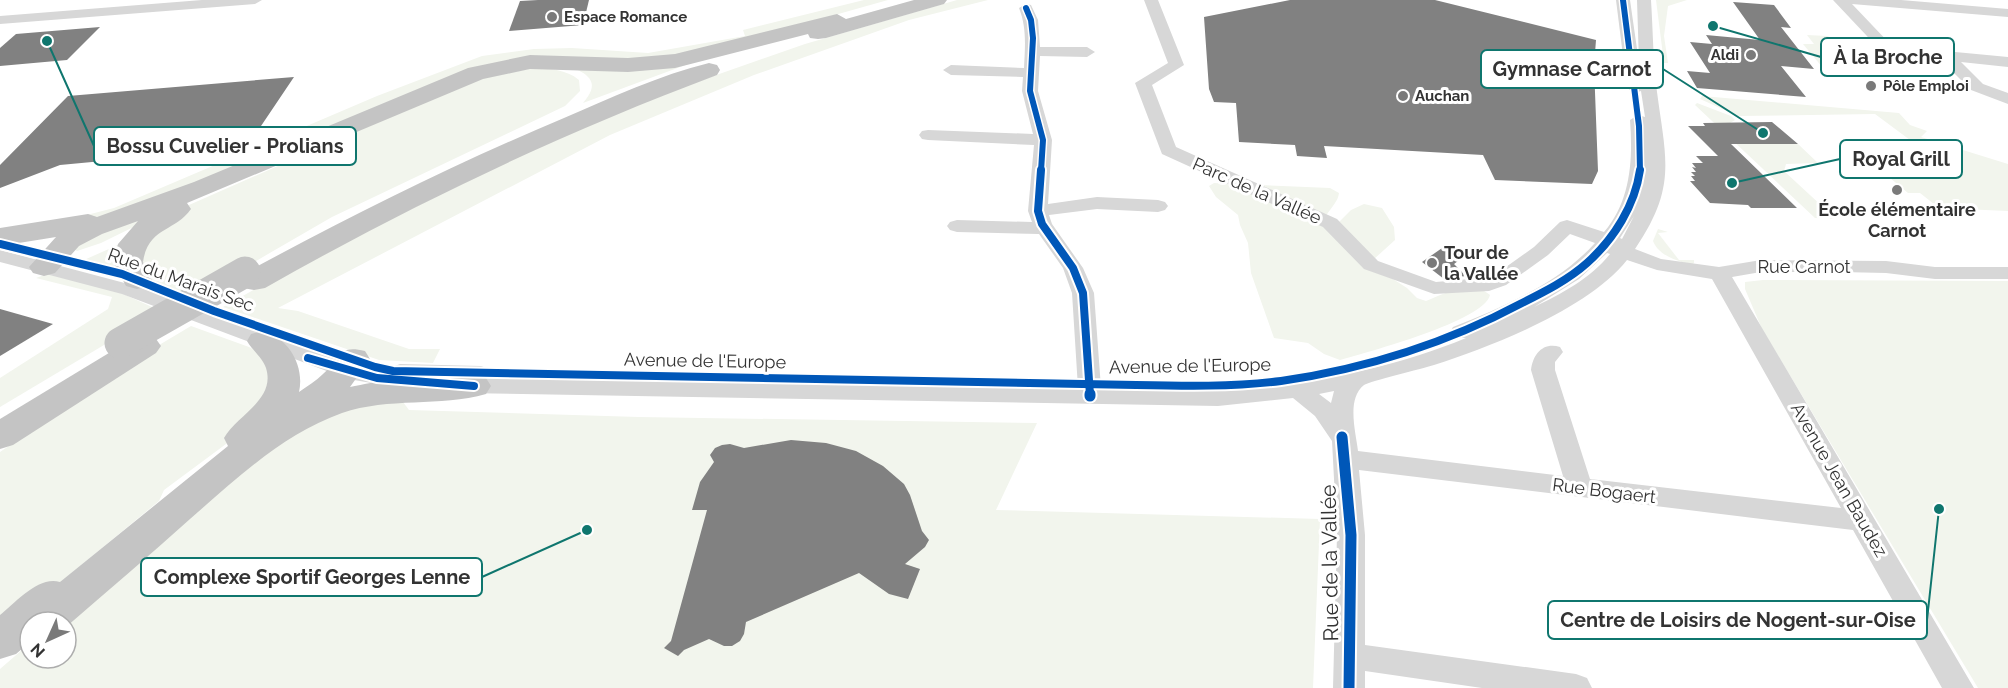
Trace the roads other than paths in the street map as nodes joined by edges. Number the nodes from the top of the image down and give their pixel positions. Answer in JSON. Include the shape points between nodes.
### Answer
{"nodes":[{"id":1,"x":255,"y":0,"type":"edge"},
{"id":2,"x":909,"y":0,"type":"edge"},
{"id":3,"x":937,"y":0,"type":"edge"},
{"id":4,"x":1151,"y":0,"type":"edge"},
{"id":5,"x":1623,"y":0,"type":"edge"},
{"id":6,"x":1644,"y":0,"type":"edge"},
{"id":7,"x":1840,"y":0,"type":"edge"},
{"id":8,"x":1850,"y":0,"type":"edge"},
{"id":9,"x":1979,"y":0,"type":"edge"},
{"id":10,"x":1993,"y":12,"type":"junction"},
{"id":11,"x":2008,"y":13,"type":"edge"},
{"id":12,"x":1029,"y":16,"type":"dead end"},
{"id":13,"x":0,"y":20,"type":"edge"},
{"id":14,"x":837,"y":20,"type":"junction"},
{"id":15,"x":2008,"y":24,"type":"edge"},
{"id":16,"x":1033,"y":51,"type":"junction"},
{"id":17,"x":1087,"y":52,"type":"dead end"},
{"id":18,"x":1947,"y":57,"type":"junction"},
{"id":19,"x":2008,"y":62,"type":"edge"},
{"id":20,"x":951,"y":70,"type":"dead end"},
{"id":21,"x":1030,"y":73,"type":"junction"},
{"id":22,"x":2008,"y":99,"type":"edge"},
{"id":23,"x":928,"y":135,"type":"dead end"},
{"id":24,"x":1043,"y":140,"type":"junction"},
{"id":25,"x":425,"y":179,"type":"junction"},
{"id":26,"x":1158,"y":206,"type":"dead end"},
{"id":27,"x":146,"y":216,"type":"junction"},
{"id":28,"x":1041,"y":220,"type":"junction"},
{"id":29,"x":957,"y":226,"type":"dead end"},
{"id":30,"x":0,"y":237,"type":"edge"},
{"id":31,"x":0,"y":244,"type":"edge"},
{"id":32,"x":1614,"y":246,"type":"junction"},
{"id":33,"x":0,"y":256,"type":"edge"},
{"id":34,"x":55,"y":262,"type":"junction"},
{"id":35,"x":1719,"y":273,"type":"junction"},
{"id":36,"x":2008,"y":273,"type":"edge"},
{"id":37,"x":250,"y":277,"type":"junction"},
{"id":38,"x":137,"y":280,"type":"junction"},
{"id":39,"x":263,"y":341,"type":"junction"},
{"id":40,"x":132,"y":344,"type":"junction"},
{"id":41,"x":1552,"y":352,"type":"dead end"},
{"id":42,"x":331,"y":360,"type":"junction"},
{"id":43,"x":1357,"y":378,"type":"junction"},
{"id":44,"x":474,"y":386,"type":"junction"},
{"id":45,"x":1090,"y":390,"type":"junction"},
{"id":46,"x":1299,"y":391,"type":"junction"},
{"id":47,"x":268,"y":413,"type":"junction"},
{"id":48,"x":0,"y":417,"type":"edge"},
{"id":49,"x":0,"y":436,"type":"edge"},
{"id":50,"x":1344,"y":448,"type":"junction"},
{"id":51,"x":226,"y":467,"type":"junction"},
{"id":52,"x":1580,"y":488,"type":"junction"},
{"id":53,"x":1863,"y":521,"type":"junction"},
{"id":54,"x":56,"y":610,"type":"edge"},
{"id":55,"x":0,"y":641,"type":"edge"},
{"id":56,"x":18,"y":642,"type":"edge"},
{"id":57,"x":1350,"y":656,"type":"junction"},
{"id":58,"x":0,"y":657,"type":"edge"},
{"id":59,"x":1349,"y":688,"type":"edge"},
{"id":60,"x":1576,"y":688,"type":"edge"},
{"id":61,"x":1958,"y":688,"type":"edge"}],
"edges":[{"from":1,"to":13,"type":"street"},
{"from":2,"to":14,"type":"highway"},
{"from":3,"to":37,"type":"highway","via":[[781,45],[604,110],[426,190]]},
{"from":4,"to":32,"type":"street","name":"Parc de la Vallée","via":[[1176,65],[1143,83],[1168,150],[1330,223],[1371,265],[1434,288],[1489,285],[1540,251],[1567,226]]},
{"from":5,"to":32,"type":"street","name":"Avenue de l'Europe","via":[[1636,99],[1640,174]]},
{"from":6,"to":32,"type":"street","name":"Avenue de l'Europe","via":[[1657,172],[1643,217]]},
{"from":7,"to":18,"type":"street","via":[[1888,50]]},
{"from":8,"to":10,"type":"street"},
{"from":9,"to":10,"type":"street"},
{"from":10,"to":11,"type":"street"},
{"from":10,"to":15,"type":"street"},
{"from":12,"to":16,"type":"street"},
{"from":14,"to":25,"type":"highway","via":[[638,87]]},
{"from":14,"to":27,"type":"highway","via":[[675,61],[530,62],[489,69]]},
{"from":16,"to":17,"type":"street"},
{"from":16,"to":21,"type":"street"},
{"from":18,"to":19,"type":"street"},
{"from":18,"to":22,"type":"street","via":[[1977,87]]},
{"from":20,"to":21,"type":"street"},
{"from":21,"to":24,"type":"street","via":[[1030,91]]},
{"from":23,"to":24,"type":"street"},
{"from":24,"to":28,"type":"street"},
{"from":25,"to":27,"type":"highway","via":[[563,110],[578,100],[585,90],[584,80],[555,68],[521,67],[482,75],[223,187]]},
{"from":25,"to":37,"type":"highway"},
{"from":26,"to":28,"type":"street","via":[[1096,203]]},
{"from":27,"to":30,"type":"highway"},
{"from":27,"to":34,"type":"highway","via":[[110,245]]},
{"from":27,"to":38,"type":"highway","via":[[129,253],[129,267]]},
{"from":28,"to":29,"type":"street"},
{"from":28,"to":45,"type":"street","via":[[1068,258],[1083,293]]},
{"from":31,"to":34,"type":"street","name":"Rue du Marais Sec"},
{"from":32,"to":35,"type":"street","name":"Rue Carnot","via":[[1679,270]]},
{"from":32,"to":43,"type":"street","name":"Avenue de l'Europe","via":[[1612,266],[1592,283],[1518,325],[1448,352]]},
{"from":32,"to":45,"type":"street","name":"Avenue de l'Europe","via":[[1514,309],[1455,335],[1394,355],[1262,382]]},
{"from":33,"to":34,"type":"street","name":"Rue du Marais Sec"},
{"from":34,"to":38,"type":"street","name":"Rue du Marais Sec","via":[[115,272]]},
{"from":34,"to":39,"type":"street","name":"Rue du Marais Sec"},
{"from":35,"to":36,"type":"street","name":"Rue Carnot","via":[[1753,267],[1877,266],[1935,273]]},
{"from":35,"to":53,"type":"street","name":"Avenue Jean Baudez"},
{"from":37,"to":40,"type":"highway"},
{"from":38,"to":42,"type":"street","name":"Rue du Marais Sec"},
{"from":39,"to":42,"type":"street","name":"Rue du Marais Sec"},
{"from":39,"to":47,"type":"highway","via":[[281,360],[285,371],[282,390]]},
{"from":40,"to":48,"type":"highway"},
{"from":40,"to":49,"type":"highway"},
{"from":41,"to":52,"type":"street","via":[[1543,370]]},
{"from":42,"to":44,"type":"street","name":"Avenue de l'Europe","via":[[401,382]]},
{"from":42,"to":45,"type":"street","name":"Avenue de l'Europe","via":[[418,373]]},
{"from":42,"to":47,"type":"highway"},
{"from":42,"to":51,"type":"highway","via":[[331,387],[261,434]]},
{"from":43,"to":46,"type":"street","name":"Avenue de l'Europe"},
{"from":43,"to":50,"type":"street","name":"Rue de la Vallée","via":[[1343,399]]},
{"from":44,"to":45,"type":"street","name":"Avenue de l'Europe"},
{"from":44,"to":51,"type":"highway","via":[[384,393],[330,404],[276,431]]},
{"from":45,"to":46,"type":"street","name":"Avenue de l'Europe","via":[[1218,398]]},
{"from":46,"to":50,"type":"street","name":"Rue de la Vallée","via":[[1324,410]]},
{"from":47,"to":55,"type":"highway"},
{"from":50,"to":52,"type":"street","name":"Rue Bogaert"},
{"from":50,"to":57,"type":"street","name":"Rue de la Vallée","via":[[1351,535]]},
{"from":51,"to":54,"type":"highway"},
{"from":52,"to":53,"type":"street","name":"Rue Bogaert"},
{"from":53,"to":61,"type":"street","name":"Avenue Jean Baudez"},
{"from":56,"to":58,"type":"highway"},
{"from":57,"to":59,"type":"street","name":"Rue de la Vallée"},
{"from":57,"to":60,"type":"street"}]}
